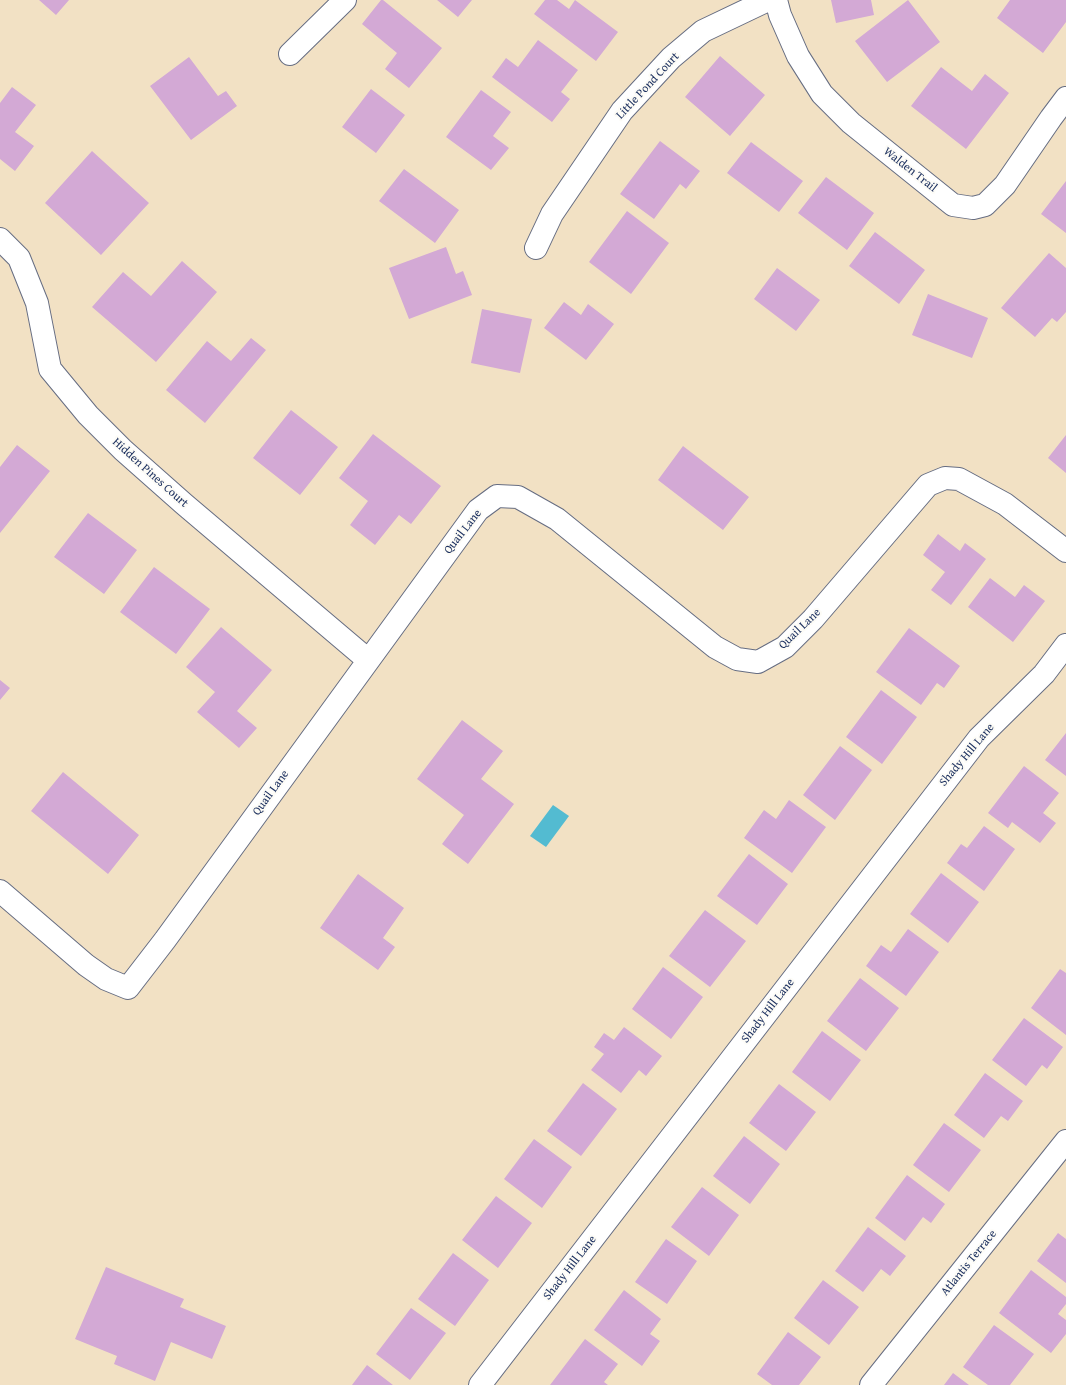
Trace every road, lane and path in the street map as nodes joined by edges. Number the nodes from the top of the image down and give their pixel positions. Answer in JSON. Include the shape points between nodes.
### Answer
{"nodes":[{"id":1,"x":345,"y":0,"type":"edge"},
{"id":2,"x":768,"y":0,"type":"edge"},
{"id":3,"x":776,"y":0,"type":"edge"},
{"id":4,"x":290,"y":54,"type":"dead end"},
{"id":5,"x":1066,"y":98,"type":"edge"},
{"id":6,"x":0,"y":239,"type":"edge"},
{"id":7,"x":536,"y":248,"type":"dead end"},
{"id":8,"x":1066,"y":551,"type":"edge"},
{"id":9,"x":1066,"y":645,"type":"edge"},
{"id":10,"x":368,"y":660,"type":"junction"},
{"id":11,"x":0,"y":891,"type":"edge"},
{"id":12,"x":1066,"y":1141,"type":"edge"},
{"id":13,"x":480,"y":1385,"type":"edge"},
{"id":14,"x":871,"y":1385,"type":"edge"}],
"edges":[{"from":1,"to":4,"type":"street"},
{"from":2,"to":7,"type":"street","name":"Little Pond Court","via":[[703,32],[671,58],[622,111],[552,214]]},
{"from":3,"to":5,"type":"street","name":"Walden Trail","via":[[798,56],[822,94],[851,123],[953,205],[973,208],[985,205],[1005,185]]},
{"from":6,"to":10,"type":"street","name":"Hidden Pines Court","via":[[19,258],[37,303],[50,369],[88,416],[184,504]]},
{"from":8,"to":10,"type":"street","name":"Quail Lane","via":[[1005,504],[959,478],[945,478],[928,485],[813,619],[785,647],[758,662],[736,659],[714,646],[557,519],[518,498],[497,496],[478,510]]},
{"from":9,"to":13,"type":"street","name":"Shady Hill Lane","via":[[1044,674],[978,738]]},
{"from":10,"to":11,"type":"street","name":"Quail Lane","via":[[128,988],[106,979],[86,965]]},
{"from":12,"to":14,"type":"street","name":"Atlantis Terrace"}]}
